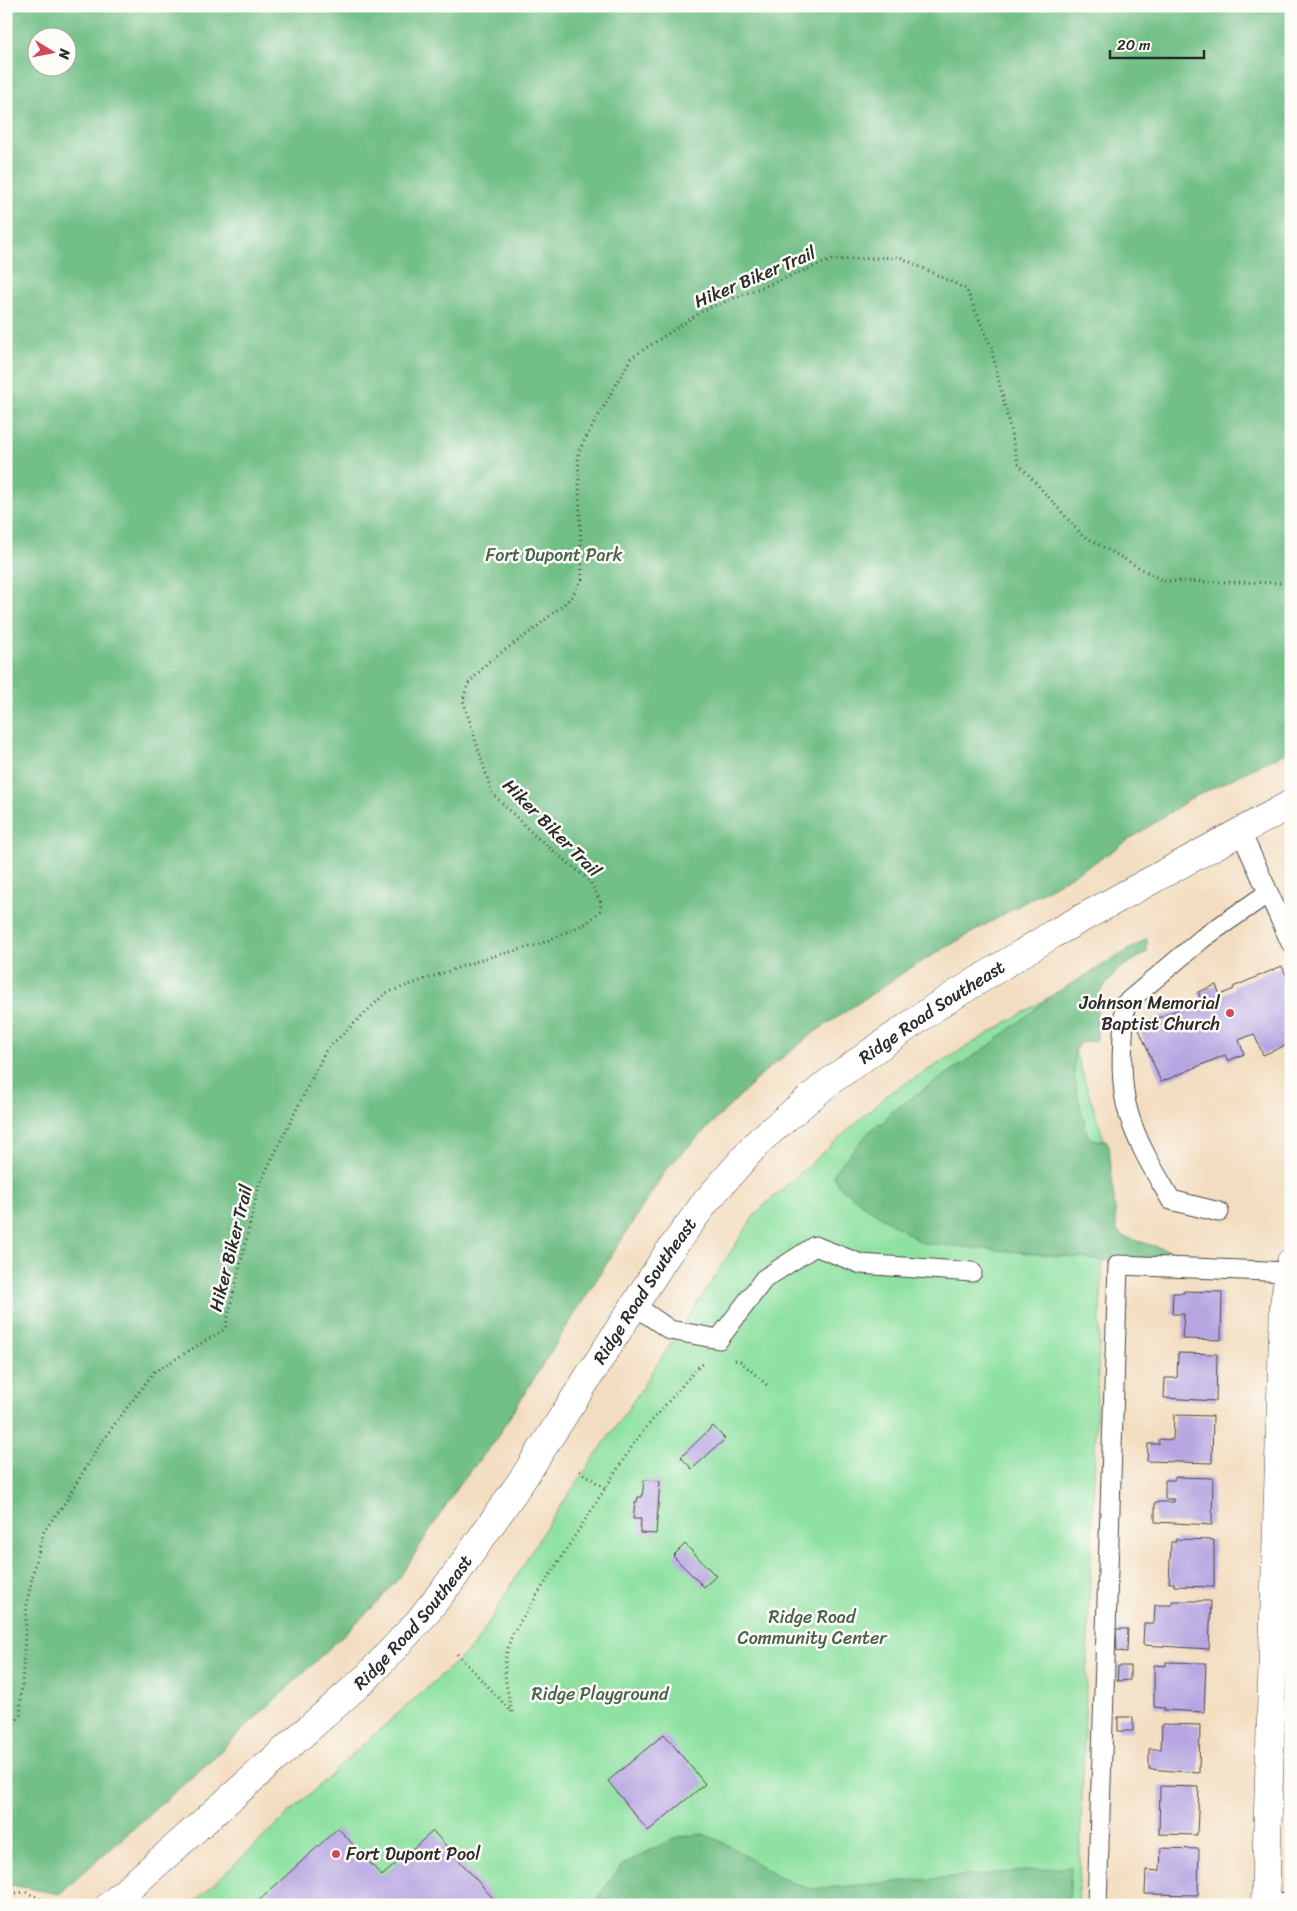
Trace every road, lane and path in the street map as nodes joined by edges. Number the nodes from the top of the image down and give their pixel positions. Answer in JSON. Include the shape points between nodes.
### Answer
{"nodes":[{"id":1,"x":1291,"y":583,"type":"edge"},
{"id":2,"x":1291,"y":804,"type":"edge"},
{"id":3,"x":1240,"y":830,"type":"junction"},
{"id":4,"x":1268,"y":893,"type":"junction"},
{"id":5,"x":1291,"y":943,"type":"edge"},
{"id":6,"x":1219,"y":1212,"type":"dead end"},
{"id":7,"x":1289,"y":1267,"type":"edge"},
{"id":8,"x":972,"y":1272,"type":"dead end"},
{"id":9,"x":634,"y":1305,"type":"junction"},
{"id":10,"x":733,"y":1359,"type":"dead end"},
{"id":11,"x":712,"y":1360,"type":"dead end"},
{"id":12,"x":768,"y":1386,"type":"dead end"},
{"id":13,"x":579,"y":1472,"type":"dead end"},
{"id":14,"x":605,"y":1488,"type":"junction"},
{"id":15,"x":457,"y":1654,"type":"dead end"},
{"id":16,"x":6,"y":1736,"type":"edge"},
{"id":17,"x":6,"y":1894,"type":"edge"},
{"id":18,"x":1291,"y":1902,"type":"edge"},
{"id":19,"x":56,"y":1905,"type":"edge"},
{"id":20,"x":110,"y":1905,"type":"edge"},
{"id":21,"x":1097,"y":1905,"type":"edge"},
{"id":22,"x":1266,"y":1905,"type":"edge"}],
"edges":[{"from":1,"to":16,"type":"path","name":"Hiker Biker Trail","via":[[1163,580],[1082,535],[1018,463],[991,347],[966,289],[900,258],[831,260],[704,310],[631,358],[578,452],[582,579],[571,598],[488,662],[468,684],[463,700],[492,793],[533,834],[590,881],[601,910],[587,923],[538,945],[486,958],[386,993],[326,1050],[260,1185],[225,1329],[154,1372],[100,1445],[44,1531],[28,1603],[20,1716]]},
{"from":2,"to":3,"type":"main road","name":"Ridge Road Southeast"},
{"from":3,"to":4,"type":"lane"},
{"from":3,"to":9,"type":"main road","name":"Ridge Road Southeast","via":[[1053,934],[937,1006],[792,1111],[731,1171],[698,1211]]},
{"from":4,"to":5,"type":"lane"},
{"from":4,"to":6,"type":"lane","via":[[1203,938],[1125,1004],[1122,1065],[1128,1112],[1140,1145],[1171,1200]]},
{"from":7,"to":21,"type":"lane","via":[[1118,1265]]},
{"from":7,"to":22,"type":"main road","via":[[1283,1314]]},
{"from":8,"to":9,"type":"lane","via":[[861,1264],[815,1246],[764,1278],[718,1339],[670,1330]]},
{"from":9,"to":20,"type":"main road","name":"Ridge Road Southeast","via":[[528,1472],[419,1621],[368,1676]]},
{"from":10,"to":12,"type":"path","via":[[740,1361]]},
{"from":11,"to":14,"type":"path","via":[[699,1366],[638,1437]]},
{"from":13,"to":14,"type":"path"},
{"from":14,"to":15,"type":"path","via":[[513,1633],[506,1652],[504,1672],[512,1712]]},
{"from":17,"to":19,"type":"path","via":[[26,1892]]},
{"from":18,"to":22,"type":"lane"}]}
